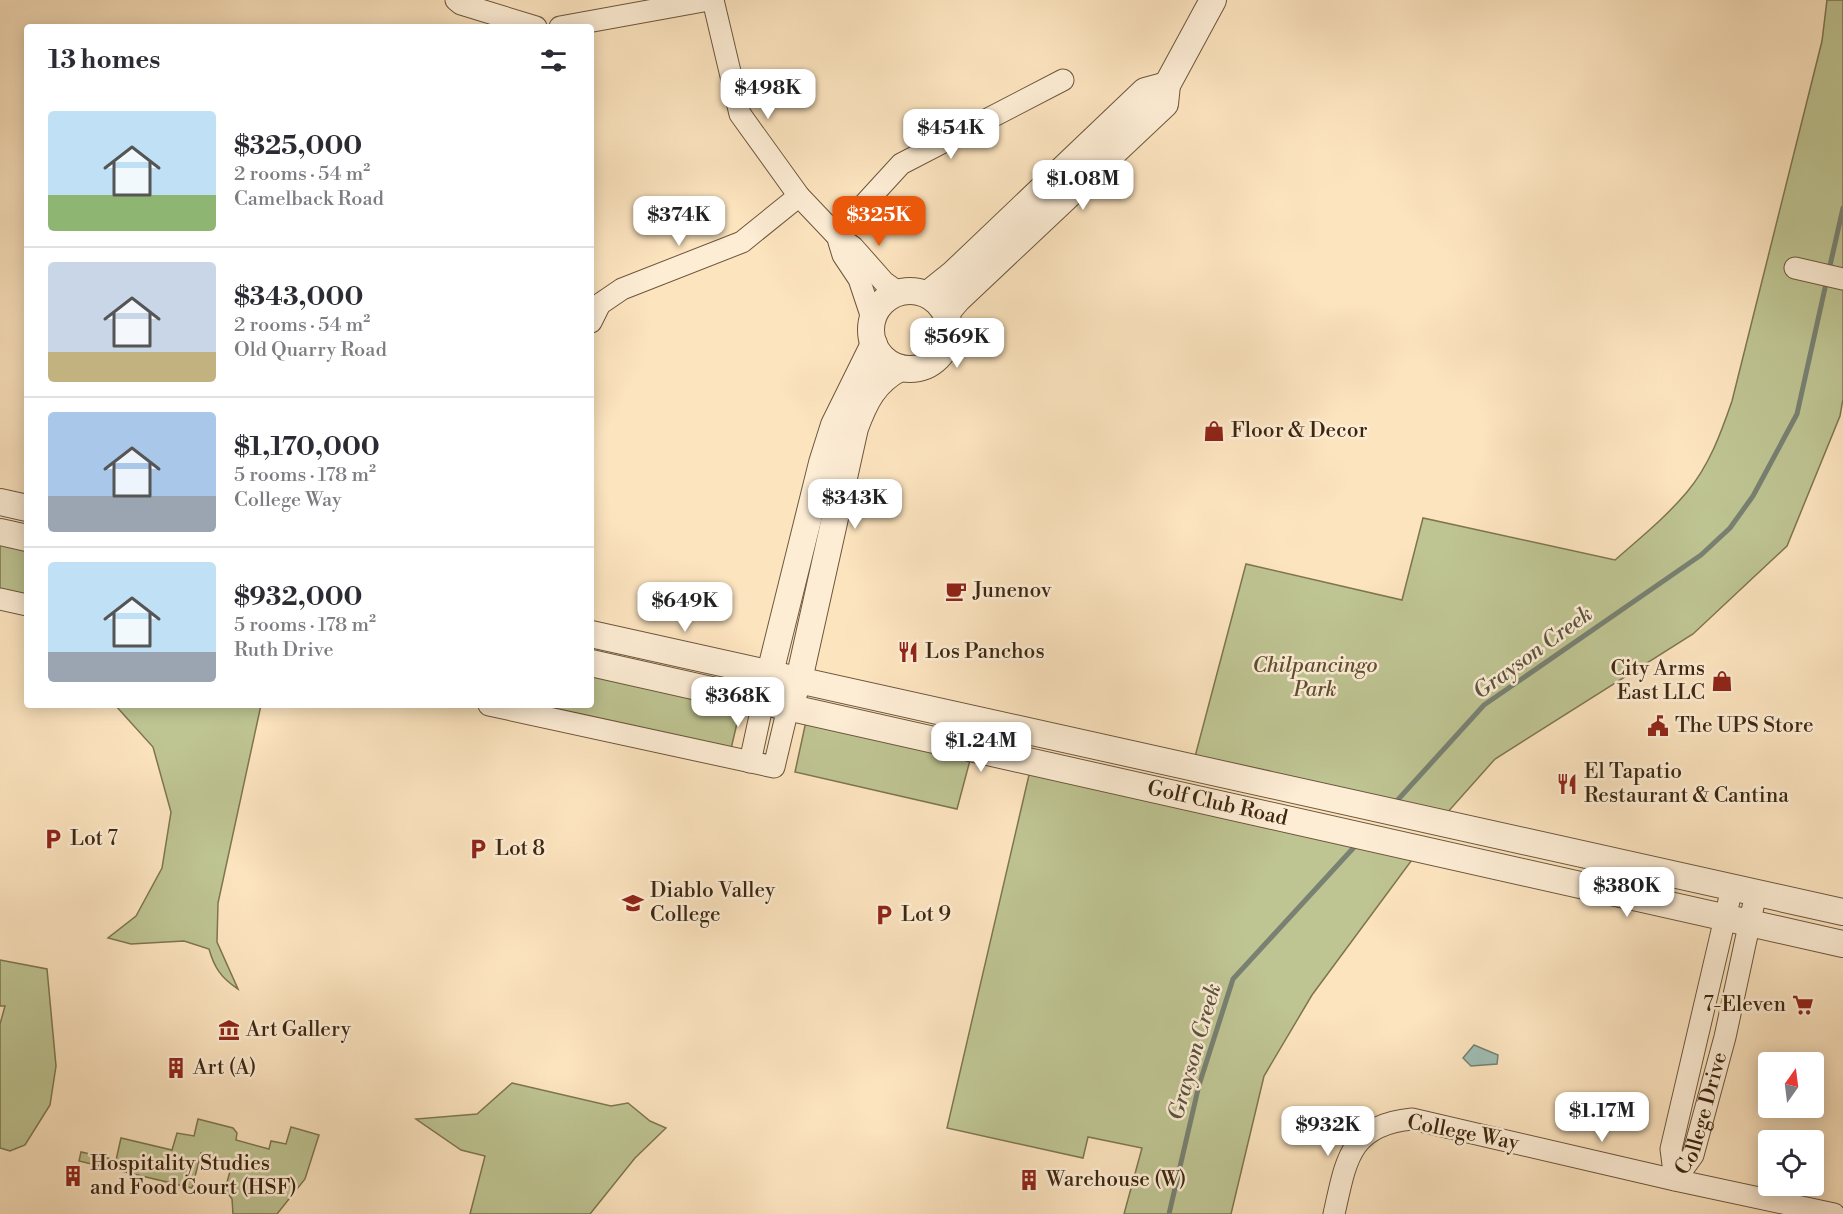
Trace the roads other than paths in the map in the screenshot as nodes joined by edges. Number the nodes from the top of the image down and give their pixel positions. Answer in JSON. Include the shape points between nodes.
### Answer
{"nodes":[{"id":1,"x":456,"y":0,"type":"edge"},
{"id":2,"x":711,"y":0,"type":"edge"},
{"id":3,"x":1213,"y":0,"type":"edge"},
{"id":4,"x":526,"y":24,"type":"edge"},
{"id":5,"x":577,"y":24,"type":"edge"},
{"id":6,"x":1063,"y":80,"type":"dead end"},
{"id":7,"x":1167,"y":85,"type":"junction"},
{"id":8,"x":799,"y":196,"type":"junction"},
{"id":9,"x":836,"y":235,"type":"junction"},
{"id":10,"x":1795,"y":268,"type":"dead end"},
{"id":11,"x":1843,"y":279,"type":"edge"},
{"id":12,"x":898,"y":292,"type":"junction"},
{"id":13,"x":928,"y":294,"type":"junction"},
{"id":14,"x":946,"y":313,"type":"junction"},
{"id":15,"x":594,"y":316,"type":"edge"},
{"id":16,"x":872,"y":318,"type":"junction"},
{"id":17,"x":873,"y":344,"type":"junction"},
{"id":18,"x":900,"y":368,"type":"junction"},
{"id":19,"x":0,"y":502,"type":"edge"},
{"id":20,"x":24,"y":507,"type":"edge"},
{"id":21,"x":0,"y":532,"type":"edge"},
{"id":22,"x":24,"y":537,"type":"edge"},
{"id":23,"x":0,"y":599,"type":"edge"},
{"id":24,"x":24,"y":604,"type":"edge"},
{"id":25,"x":594,"y":635,"type":"edge"},
{"id":26,"x":594,"y":664,"type":"edge"},
{"id":27,"x":770,"y":674,"type":"junction"},
{"id":28,"x":799,"y":680,"type":"junction"},
{"id":29,"x":763,"y":702,"type":"junction"},
{"id":30,"x":503,"y":708,"type":"edge"},
{"id":31,"x":788,"y":708,"type":"junction"},
{"id":32,"x":750,"y":762,"type":"junction"},
{"id":33,"x":1744,"y":891,"type":"junction"},
{"id":34,"x":1843,"y":912,"type":"edge"},
{"id":35,"x":1724,"y":918,"type":"junction"},
{"id":36,"x":1749,"y":923,"type":"junction"},
{"id":37,"x":1843,"y":944,"type":"edge"},
{"id":38,"x":1675,"y":1180,"type":"junction"},
{"id":39,"x":1334,"y":1214,"type":"edge"},
{"id":40,"x":1834,"y":1214,"type":"edge"}],
"edges":[{"from":1,"to":4,"type":"street"},
{"from":2,"to":5,"type":"street"},
{"from":2,"to":8,"type":"street","via":[[740,114]]},
{"from":3,"to":7,"type":"street"},
{"from":6,"to":9,"type":"street","via":[[900,164]]},
{"from":7,"to":13,"type":"street","via":[[1145,91]]},
{"from":7,"to":14,"type":"street","via":[[1165,104]]},
{"from":8,"to":9,"type":"street"},
{"from":8,"to":15,"type":"street","via":[[742,242],[622,289],[600,304]]},
{"from":9,"to":12,"type":"street"},
{"from":9,"to":16,"type":"street","via":[[843,255],[859,279]]},
{"from":10,"to":11,"type":"street"},
{"from":12,"to":13,"type":"street"},
{"from":12,"to":16,"type":"street","via":[[878,306]]},
{"from":13,"to":14,"type":"street"},
{"from":14,"to":18,"type":"street","via":[[950,336],[942,353],[924,367]]},
{"from":16,"to":17,"type":"street"},
{"from":17,"to":18,"type":"street","via":[[880,355]]},
{"from":17,"to":27,"type":"street","via":[[834,425],[822,463]]},
{"from":18,"to":28,"type":"street","via":[[885,376],[872,391],[855,428]]},
{"from":19,"to":20,"type":"street"},
{"from":21,"to":22,"type":"street"},
{"from":23,"to":24,"type":"street"},
{"from":25,"to":27,"type":"street","name":"Golf Club Road"},
{"from":26,"to":29,"type":"street","name":"Golf Club Road"},
{"from":27,"to":28,"type":"street","name":"Golf Club Road"},
{"from":27,"to":29,"type":"street"},
{"from":28,"to":31,"type":"street"},
{"from":28,"to":33,"type":"street","name":"Golf Club Road"},
{"from":29,"to":31,"type":"street","name":"Golf Club Road"},
{"from":29,"to":32,"type":"street"},
{"from":30,"to":32,"type":"street"},
{"from":31,"to":32,"type":"street","via":[[774,767]]},
{"from":31,"to":35,"type":"street","name":"Golf Club Road"},
{"from":33,"to":34,"type":"street","name":"Golf Club Road"},
{"from":33,"to":35,"type":"street","name":"College Drive"},
{"from":33,"to":36,"type":"street","name":"College Drive"},
{"from":35,"to":36,"type":"street","name":"Golf Club Road"},
{"from":35,"to":38,"type":"street","name":"College Drive","via":[[1671,1149]]},
{"from":36,"to":37,"type":"street","name":"Golf Club Road"},
{"from":36,"to":38,"type":"street","name":"College Drive","via":[[1725,1037],[1693,1155]]},
{"from":38,"to":39,"type":"street","name":"College Way","via":[[1412,1119],[1373,1129],[1354,1148]]},
{"from":38,"to":40,"type":"street","name":"College Way"}]}
